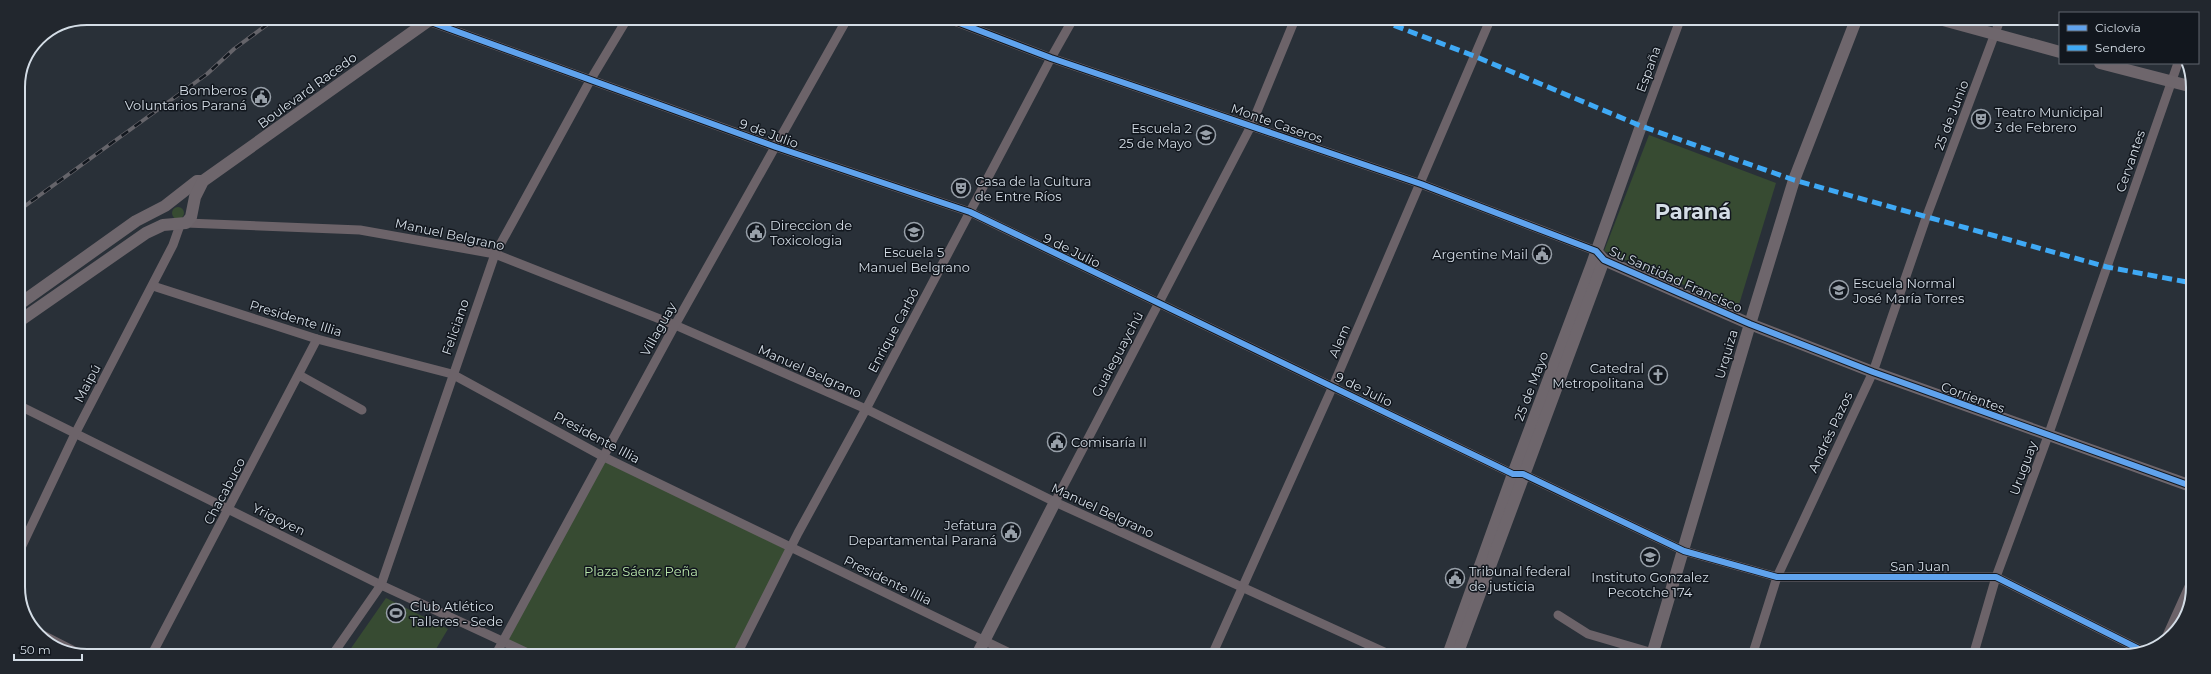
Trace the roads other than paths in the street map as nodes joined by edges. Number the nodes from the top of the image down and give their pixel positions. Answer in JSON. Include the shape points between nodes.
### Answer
{"nodes":[{"id":1,"x":423,"y":25,"type":"edge"},
{"id":2,"x":444,"y":25,"type":"edge"},
{"id":3,"x":623,"y":25,"type":"edge"},
{"id":4,"x":844,"y":25,"type":"edge"},
{"id":5,"x":965,"y":25,"type":"edge"},
{"id":6,"x":1070,"y":25,"type":"edge"},
{"id":7,"x":1293,"y":25,"type":"edge"},
{"id":8,"x":1488,"y":25,"type":"edge"},
{"id":9,"x":1678,"y":25,"type":"edge"},
{"id":10,"x":1854,"y":25,"type":"edge"},
{"id":11,"x":1962,"y":25,"type":"edge"},
{"id":12,"x":1998,"y":25,"type":"edge"},
{"id":13,"x":1995,"y":34,"type":"junction"},
{"id":14,"x":2059,"y":52,"type":"edge"},
{"id":15,"x":1051,"y":58,"type":"junction"},
{"id":16,"x":2104,"y":64,"type":"edge"},
{"id":17,"x":2178,"y":64,"type":"edge"},
{"id":18,"x":591,"y":79,"type":"junction"},
{"id":19,"x":2170,"y":82,"type":"junction"},
{"id":20,"x":2186,"y":85,"type":"edge"},
{"id":21,"x":1251,"y":126,"type":"junction"},
{"id":22,"x":1641,"y":126,"type":"joint"},
{"id":23,"x":776,"y":147,"type":"junction"},
{"id":24,"x":203,"y":181,"type":"junction"},
{"id":25,"x":1421,"y":184,"type":"junction"},
{"id":26,"x":175,"y":199,"type":"junction"},
{"id":27,"x":165,"y":206,"type":"junction"},
{"id":28,"x":191,"y":210,"type":"junction"},
{"id":29,"x":970,"y":212,"type":"junction"},
{"id":30,"x":1926,"y":218,"type":"joint"},
{"id":31,"x":180,"y":224,"type":"junction"},
{"id":32,"x":495,"y":254,"type":"junction"},
{"id":33,"x":1600,"y":255,"type":"junction"},
{"id":34,"x":2107,"y":267,"type":"joint"},
{"id":35,"x":153,"y":286,"type":"junction"},
{"id":36,"x":25,"y":300,"type":"edge"},
{"id":37,"x":1159,"y":304,"type":"junction"},
{"id":38,"x":25,"y":317,"type":"edge"},
{"id":39,"x":1750,"y":324,"type":"junction"},
{"id":40,"x":675,"y":325,"type":"junction"},
{"id":41,"x":317,"y":339,"type":"junction"},
{"id":42,"x":1873,"y":372,"type":"junction"},
{"id":43,"x":452,"y":374,"type":"junction"},
{"id":44,"x":299,"y":375,"type":"junction"},
{"id":45,"x":1333,"y":386,"type":"junction"},
{"id":46,"x":25,"y":409,"type":"edge"},
{"id":47,"x":866,"y":409,"type":"junction"},
{"id":48,"x":362,"y":410,"type":"dead end"},
{"id":49,"x":75,"y":434,"type":"junction"},
{"id":50,"x":2048,"y":436,"type":"junction"},
{"id":51,"x":604,"y":456,"type":"junction"},
{"id":52,"x":1518,"y":474,"type":"junction"},
{"id":53,"x":2186,"y":484,"type":"edge"},
{"id":54,"x":1055,"y":502,"type":"junction"},
{"id":55,"x":229,"y":509,"type":"junction"},
{"id":56,"x":25,"y":539,"type":"edge"},
{"id":57,"x":791,"y":546,"type":"junction"},
{"id":58,"x":1684,"y":551,"type":"junction"},
{"id":59,"x":1777,"y":577,"type":"junction"},
{"id":60,"x":1996,"y":577,"type":"junction"},
{"id":61,"x":381,"y":585,"type":"junction"},
{"id":62,"x":1241,"y":587,"type":"junction"},
{"id":63,"x":2185,"y":595,"type":"edge"},
{"id":64,"x":1558,"y":615,"type":"dead end"},
{"id":65,"x":2171,"y":627,"type":"edge"},
{"id":66,"x":502,"y":640,"type":"junction"},
{"id":67,"x":984,"y":641,"type":"junction"},
{"id":68,"x":2136,"y":647,"type":"edge"},
{"id":69,"x":155,"y":649,"type":"edge"},
{"id":70,"x":336,"y":649,"type":"edge"},
{"id":71,"x":498,"y":649,"type":"edge"},
{"id":72,"x":520,"y":649,"type":"edge"},
{"id":73,"x":740,"y":649,"type":"edge"},
{"id":74,"x":980,"y":649,"type":"edge"},
{"id":75,"x":1001,"y":649,"type":"edge"},
{"id":76,"x":1215,"y":649,"type":"edge"},
{"id":77,"x":1378,"y":649,"type":"edge"},
{"id":78,"x":1450,"y":649,"type":"edge"},
{"id":79,"x":1459,"y":649,"type":"edge"},
{"id":80,"x":1636,"y":649,"type":"edge"},
{"id":81,"x":1654,"y":649,"type":"edge"},
{"id":82,"x":1754,"y":649,"type":"edge"},
{"id":83,"x":1975,"y":649,"type":"edge"}],
"edges":[{"from":1,"to":24,"type":"street","name":"Boulevard Racedo"},
{"from":2,"to":18,"type":"street","name":"9 de Julio"},
{"from":3,"to":18,"type":"street","name":"Feliciano"},
{"from":4,"to":23,"type":"street","name":"Villaguay"},
{"from":5,"to":15,"type":"street","name":"Monte Caseros"},
{"from":6,"to":15,"type":"street","name":"Enrique Carbó"},
{"from":7,"to":21,"type":"street","name":"Gualeguaychú"},
{"from":8,"to":25,"type":"street","name":"Alem"},
{"from":9,"to":22,"type":"street","name":"España"},
{"from":10,"to":39,"type":"street","name":"Urquiza","via":[[1794,180]]},
{"from":11,"to":13,"type":"street"},
{"from":12,"to":13,"type":"street","name":"25 de Junio"},
{"from":13,"to":14,"type":"street"},
{"from":13,"to":30,"type":"street","name":"25 de Junio"},
{"from":15,"to":21,"type":"street","name":"Monte Caseros"},
{"from":15,"to":29,"type":"street","name":"Enrique Carbó"},
{"from":16,"to":19,"type":"street"},
{"from":17,"to":19,"type":"street","name":"Cervantes"},
{"from":18,"to":23,"type":"street","name":"9 de Julio"},
{"from":18,"to":32,"type":"street","name":"Feliciano"},
{"from":19,"to":20,"type":"street"},
{"from":19,"to":34,"type":"street","name":"Cervantes"},
{"from":21,"to":25,"type":"street","name":"Monte Caseros"},
{"from":21,"to":37,"type":"street","name":"Gualeguaychú"},
{"from":22,"to":33,"type":"street","name":"25 de Mayo"},
{"from":23,"to":29,"type":"street","name":"9 de Julio"},
{"from":23,"to":40,"type":"street","name":"Villaguay"},
{"from":24,"to":26,"type":"street","name":"Boulevard Racedo","via":[[197,181]]},
{"from":24,"to":28,"type":"street","name":"Boulevard Racedo","via":[[194,197]]},
{"from":25,"to":33,"type":"street","name":"Monte Caseros"},
{"from":25,"to":45,"type":"street","name":"Alem"},
{"from":26,"to":27,"type":"street","name":"Boulevard Racedo"},
{"from":26,"to":28,"type":"street","via":[[186,201]]},
{"from":27,"to":31,"type":"street","via":[[168,220]]},
{"from":27,"to":36,"type":"street","name":"Boulevard Racedo","via":[[136,221]]},
{"from":28,"to":31,"type":"street","name":"Boulevard Racedo","via":[[191,217]]},
{"from":29,"to":37,"type":"street","name":"9 de Julio"},
{"from":29,"to":47,"type":"street","name":"Enrique Carbó"},
{"from":30,"to":42,"type":"street","name":"Andrés Pazos"},
{"from":31,"to":32,"type":"street","name":"Manuel Belgrano","via":[[360,230]]},
{"from":31,"to":35,"type":"street","name":"Maipú"},
{"from":31,"to":38,"type":"street","via":[[157,226]]},
{"from":32,"to":40,"type":"street","name":"Manuel Belgrano"},
{"from":32,"to":43,"type":"street","name":"Feliciano"},
{"from":33,"to":39,"type":"street","name":"Su Santidad Francisco"},
{"from":33,"to":52,"type":"street","name":"25 de Mayo"},
{"from":34,"to":50,"type":"street","name":"Uruguay"},
{"from":35,"to":41,"type":"street","name":"Presidente Illia"},
{"from":35,"to":49,"type":"street","name":"Maipú"},
{"from":37,"to":45,"type":"street","name":"9 de Julio"},
{"from":37,"to":54,"type":"street","name":"Gualeguaychú"},
{"from":39,"to":42,"type":"street","name":"Corrientes"},
{"from":39,"to":58,"type":"street","name":"Urquiza"},
{"from":40,"to":47,"type":"street","name":"Manuel Belgrano"},
{"from":40,"to":51,"type":"street","name":"Villaguay"},
{"from":41,"to":43,"type":"street","name":"Presidente Illia"},
{"from":41,"to":44,"type":"street","name":"Chacabuco"},
{"from":42,"to":50,"type":"street","name":"Corrientes"},
{"from":42,"to":59,"type":"street","name":"Andrés Pazos"},
{"from":43,"to":51,"type":"street","name":"Presidente Illia"},
{"from":43,"to":61,"type":"street","name":"Feliciano"},
{"from":44,"to":48,"type":"street"},
{"from":44,"to":55,"type":"street","name":"Chacabuco"},
{"from":45,"to":52,"type":"street","name":"9 de Julio"},
{"from":45,"to":62,"type":"street","name":"Alem"},
{"from":46,"to":49,"type":"street","name":"Yrigoyen"},
{"from":47,"to":54,"type":"street","name":"Manuel Belgrano"},
{"from":47,"to":57,"type":"street","name":"Enrique Carbó"},
{"from":49,"to":55,"type":"street","name":"Yrigoyen"},
{"from":49,"to":56,"type":"street","name":"Maipú"},
{"from":50,"to":53,"type":"street","name":"Corrientes"},
{"from":50,"to":60,"type":"street","name":"Uruguay"},
{"from":51,"to":57,"type":"street","name":"Presidente Illia"},
{"from":51,"to":66,"type":"street","name":"Villaguay"},
{"from":52,"to":58,"type":"street","name":"9 de Julio"},
{"from":52,"to":78,"type":"street","name":"25 de Mayo"},
{"from":52,"to":79,"type":"street","name":"25 de Mayo"},
{"from":54,"to":62,"type":"street","name":"Manuel Belgrano"},
{"from":54,"to":67,"type":"street","name":"Gualeguaychú"},
{"from":55,"to":61,"type":"street","name":"Yrigoyen"},
{"from":55,"to":69,"type":"street","name":"Chacabuco"},
{"from":57,"to":67,"type":"street","name":"Presidente Illia"},
{"from":57,"to":73,"type":"street","name":"Enrique Carbó"},
{"from":58,"to":59,"type":"street","name":"San Juan"},
{"from":58,"to":81,"type":"street","name":"Urquiza"},
{"from":59,"to":60,"type":"street","name":"San Juan"},
{"from":59,"to":82,"type":"street","name":"Andrés Pazos"},
{"from":60,"to":68,"type":"street","name":"San Juan"},
{"from":60,"to":83,"type":"street","name":"Uruguay"},
{"from":61,"to":66,"type":"street","name":"Yrigoyen"},
{"from":61,"to":70,"type":"street","name":"Feliciano"},
{"from":62,"to":76,"type":"street","name":"Alem"},
{"from":62,"to":77,"type":"street","name":"Manuel Belgrano"},
{"from":63,"to":65,"type":"street"},
{"from":64,"to":80,"type":"street","via":[[1588,634]]},
{"from":66,"to":71,"type":"street","name":"Villaguay"},
{"from":66,"to":72,"type":"street","name":"Yrigoyen"},
{"from":67,"to":74,"type":"street","name":"Gualeguaychú"},
{"from":67,"to":75,"type":"street","name":"Presidente Illia"}]}
